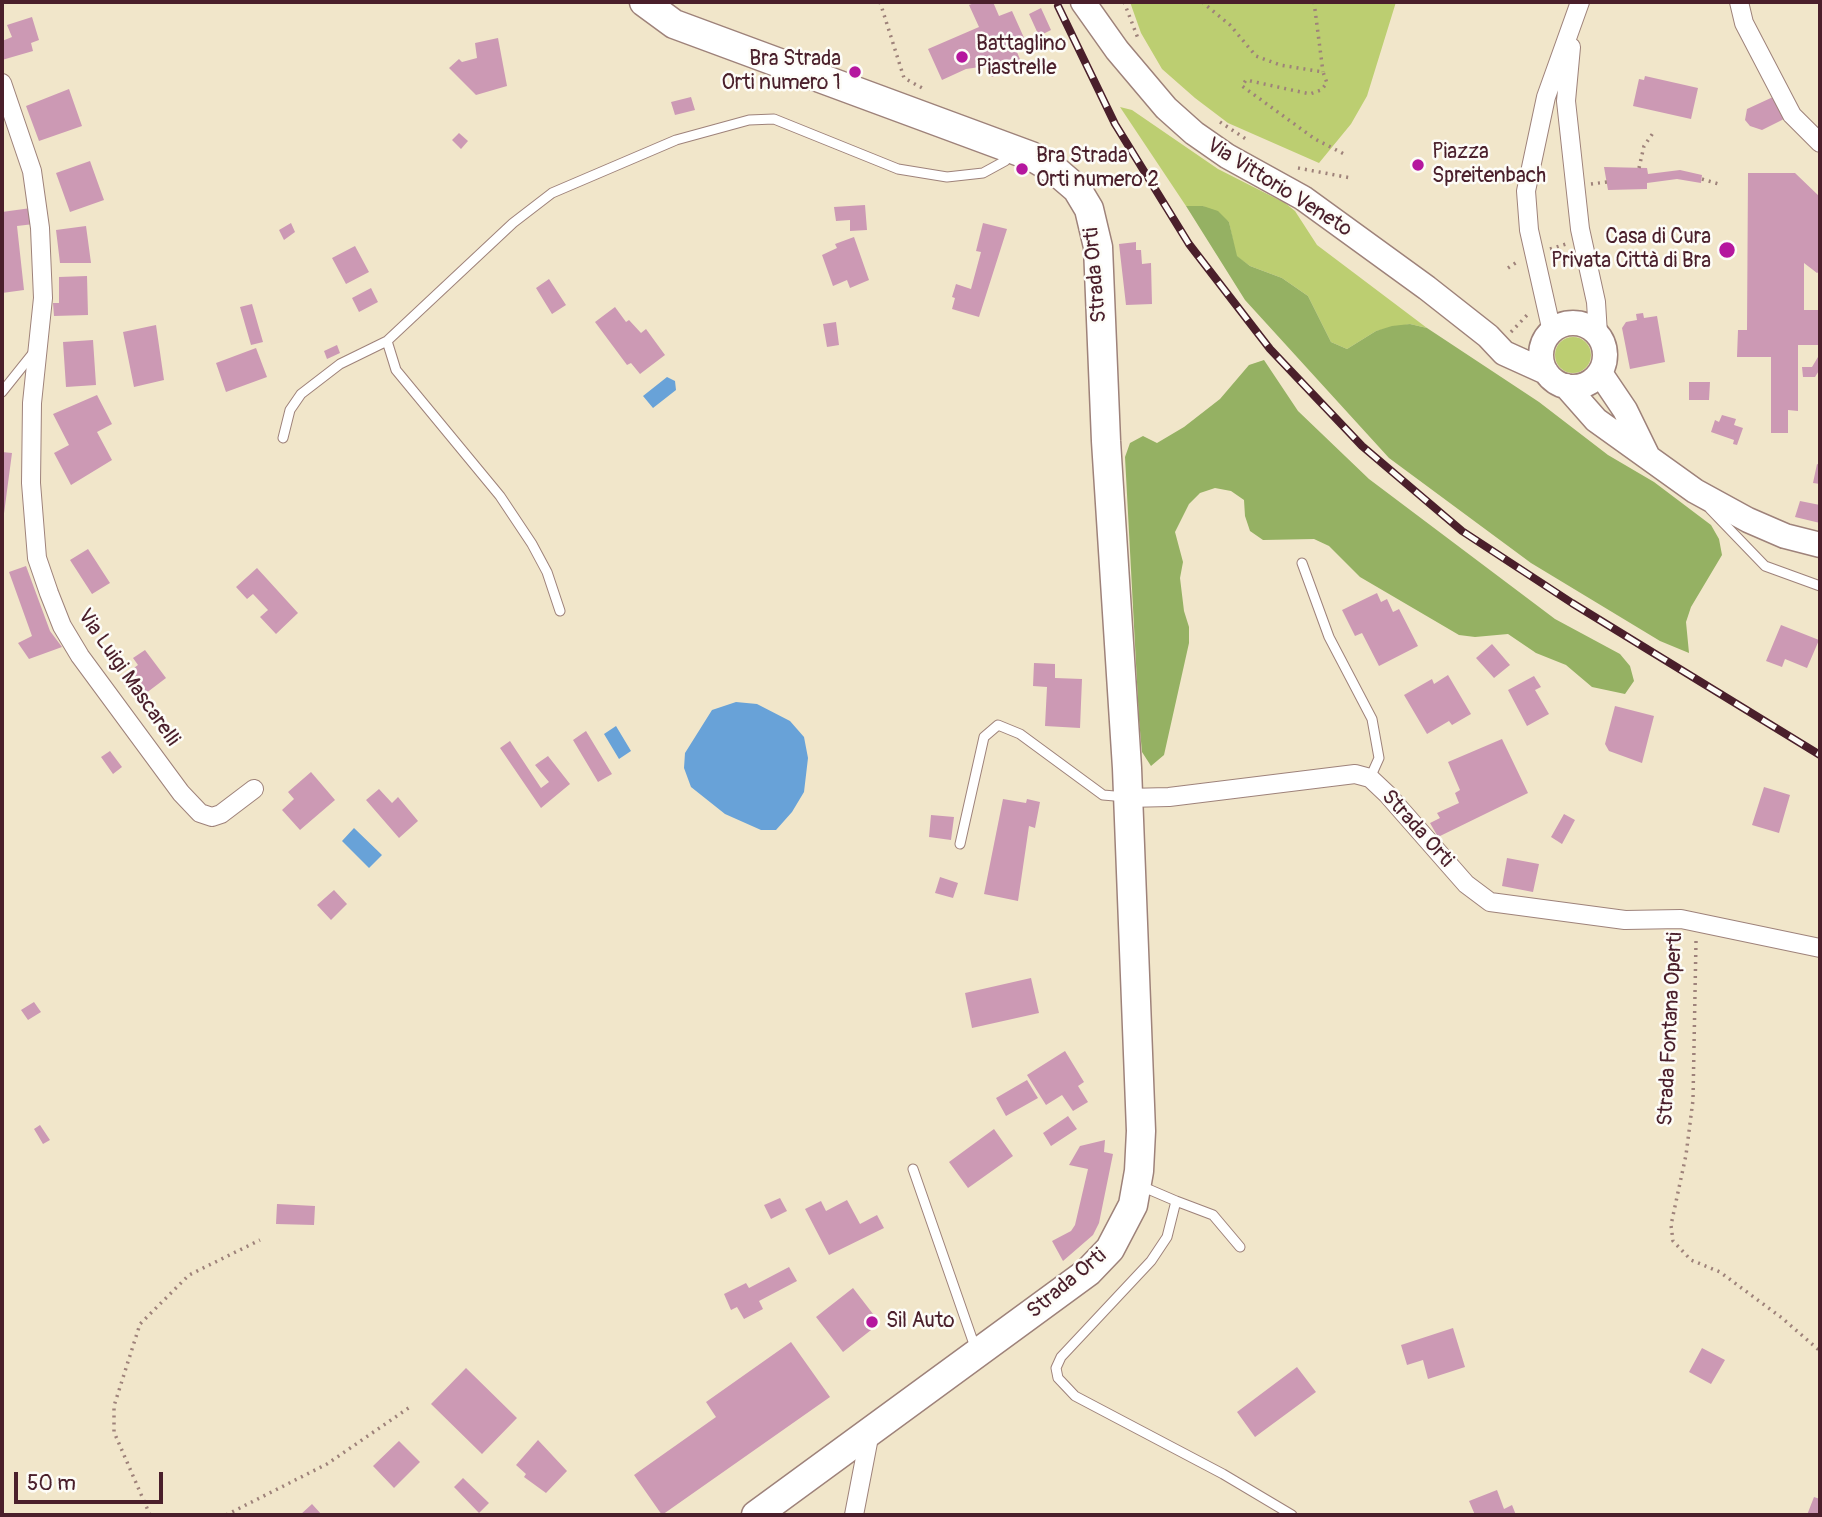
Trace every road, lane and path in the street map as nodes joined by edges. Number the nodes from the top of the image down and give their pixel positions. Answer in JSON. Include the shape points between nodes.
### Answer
{"nodes":[{"id":1,"x":644,"y":2,"type":"edge"},
{"id":2,"x":880,"y":2,"type":"edge"},
{"id":3,"x":1083,"y":2,"type":"edge"},
{"id":4,"x":1103,"y":2,"type":"edge"},
{"id":5,"x":1124,"y":2,"type":"edge"},
{"id":6,"x":1202,"y":2,"type":"edge"},
{"id":7,"x":1289,"y":2,"type":"edge"},
{"id":8,"x":1307,"y":2,"type":"edge"},
{"id":9,"x":1314,"y":2,"type":"edge"},
{"id":10,"x":1580,"y":2,"type":"edge"},
{"id":11,"x":1739,"y":2,"type":"edge"},
{"id":12,"x":1572,"y":26,"type":"junction"},
{"id":13,"x":1117,"y":50,"type":"junction"},
{"id":14,"x":1145,"y":50,"type":"dead end"},
{"id":15,"x":1324,"y":72,"type":"junction"},
{"id":16,"x":2,"y":83,"type":"edge"},
{"id":17,"x":925,"y":90,"type":"dead end"},
{"id":18,"x":1215,"y":118,"type":"dead end"},
{"id":19,"x":1653,"y":133,"type":"dead end"},
{"id":20,"x":1249,"y":141,"type":"dead end"},
{"id":21,"x":1820,"y":143,"type":"edge"},
{"id":22,"x":1014,"y":150,"type":"junction"},
{"id":23,"x":1346,"y":155,"type":"dead end"},
{"id":24,"x":1295,"y":167,"type":"dead end"},
{"id":25,"x":1639,"y":168,"type":"dead end"},
{"id":26,"x":1350,"y":178,"type":"dead end"},
{"id":27,"x":1702,"y":179,"type":"dead end"},
{"id":28,"x":1722,"y":185,"type":"dead end"},
{"id":29,"x":1544,"y":297,"type":"junction"},
{"id":30,"x":1598,"y":334,"type":"junction"},
{"id":31,"x":1548,"y":336,"type":"junction"},
{"id":32,"x":1495,"y":339,"type":"junction"},
{"id":33,"x":387,"y":341,"type":"junction"},
{"id":34,"x":38,"y":346,"type":"junction"},
{"id":35,"x":1600,"y":373,"type":"junction"},
{"id":36,"x":1556,"y":379,"type":"junction"},
{"id":37,"x":2,"y":392,"type":"edge"},
{"id":38,"x":283,"y":438,"type":"dead end"},
{"id":39,"x":1648,"y":455,"type":"junction"},
{"id":40,"x":1695,"y":491,"type":"junction"},
{"id":41,"x":1820,"y":545,"type":"edge"},
{"id":42,"x":1303,"y":563,"type":"dead end"},
{"id":43,"x":1820,"y":586,"type":"edge"},
{"id":44,"x":560,"y":611,"type":"dead end"},
{"id":45,"x":1370,"y":778,"type":"junction"},
{"id":46,"x":254,"y":789,"type":"dead end"},
{"id":47,"x":1127,"y":797,"type":"junction"},
{"id":48,"x":960,"y":845,"type":"dead end"},
{"id":49,"x":1697,"y":924,"type":"junction"},
{"id":50,"x":1820,"y":948,"type":"edge"},
{"id":51,"x":913,"y":1169,"type":"dead end"},
{"id":52,"x":1138,"y":1185,"type":"junction"},
{"id":53,"x":1175,"y":1201,"type":"junction"},
{"id":54,"x":260,"y":1240,"type":"dead end"},
{"id":55,"x":1240,"y":1247,"type":"dead end"},
{"id":56,"x":1820,"y":1351,"type":"edge"},
{"id":57,"x":978,"y":1355,"type":"junction"},
{"id":58,"x":410,"y":1407,"type":"dead end"},
{"id":59,"x":870,"y":1432,"type":"junction"},
{"id":60,"x":150,"y":1515,"type":"edge"},
{"id":61,"x":226,"y":1515,"type":"edge"},
{"id":62,"x":756,"y":1515,"type":"edge"},
{"id":63,"x":854,"y":1515,"type":"edge"},
{"id":64,"x":1292,"y":1515,"type":"edge"}],
"edges":[{"from":1,"to":22,"type":"main road","name":"Strada Orti","via":[[674,23]]},
{"from":2,"to":17,"type":"path","via":[[904,78]]},
{"from":3,"to":13,"type":"main road","name":"Via Vittorio Veneto"},
{"from":4,"to":13,"type":"main road","name":"Via Vittorio Veneto"},
{"from":5,"to":14,"type":"path"},
{"from":6,"to":15,"type":"path","via":[[1230,25],[1256,56]]},
{"from":7,"to":8,"type":"path"},
{"from":9,"to":15,"type":"path"},
{"from":10,"to":12,"type":"street"},
{"from":11,"to":21,"type":"street","via":[[1744,23],[1792,115]]},
{"from":12,"to":29,"type":"street","via":[[1546,97],[1526,191],[1529,230]]},
{"from":12,"to":30,"type":"street","via":[[1566,102]]},
{"from":13,"to":32,"type":"main road","name":"Via Vittorio Veneto","via":[[1166,108],[1194,133],[1303,198]]},
{"from":15,"to":23,"type":"path","via":[[1327,83],[1310,94],[1246,80],[1242,86],[1315,139]]},
{"from":16,"to":34,"type":"street","name":"Via Luigi Mascarelli","via":[[32,171],[43,298]]},
{"from":18,"to":20,"type":"path"},
{"from":19,"to":25,"type":"path","via":[[1644,146]]},
{"from":22,"to":33,"type":"lane","via":[[983,173],[947,177],[898,169],[774,119],[748,120],[692,134],[552,193],[513,223]]},
{"from":22,"to":47,"type":"main road","name":"Strada Orti","via":[[1056,171],[1077,189],[1089,209],[1098,247]]},
{"from":24,"to":26,"type":"path"},
{"from":27,"to":28,"type":"path"},
{"from":29,"to":31,"type":"street"},
{"from":29,"to":32,"type":"path"},
{"from":30,"to":31,"type":"main road","via":[[1570,323]]},
{"from":30,"to":35,"type":"main road","via":[[1605,353]]},
{"from":31,"to":32,"type":"main road","via":[[1521,345]]},
{"from":31,"to":36,"type":"main road","via":[[1541,356]]},
{"from":32,"to":36,"type":"main road","name":"Via Vittorio Veneto","via":[[1504,353]]},
{"from":33,"to":38,"type":"lane","via":[[340,364],[301,394],[290,410]]},
{"from":33,"to":44,"type":"lane","via":[[396,370],[500,496],[532,544]]},
{"from":34,"to":37,"type":"lane"},
{"from":34,"to":46,"type":"street","name":"Via Luigi Mascarelli","via":[[31,483],[37,558],[62,626],[200,813],[221,814]]},
{"from":35,"to":36,"type":"main road","via":[[1585,385]]},
{"from":35,"to":39,"type":"main road"},
{"from":36,"to":39,"type":"main road","via":[[1596,420]]},
{"from":39,"to":40,"type":"main road"},
{"from":40,"to":41,"type":"main road","via":[[1785,536]]},
{"from":40,"to":43,"type":"lane","via":[[1765,566]]},
{"from":42,"to":45,"type":"lane","via":[[1329,637],[1372,719],[1380,758]]},
{"from":45,"to":47,"type":"street","name":"Strada Orti","via":[[1346,775],[1169,797]]},
{"from":45,"to":49,"type":"street","name":"Strada Orti","via":[[1466,884],[1490,902],[1625,920],[1681,919]]},
{"from":47,"to":48,"type":"lane","via":[[1103,795],[1020,734],[998,725],[984,737]]},
{"from":47,"to":52,"type":"main road","name":"Strada Orti","via":[[1141,1131]]},
{"from":49,"to":50,"type":"street","name":"Strada Fontana Operti"},
{"from":49,"to":56,"type":"path","name":"Strada Fontana Operti","via":[[1693,1100],[1671,1225],[1674,1241],[1692,1260],[1720,1272]]},
{"from":51,"to":57,"type":"lane"},
{"from":52,"to":53,"type":"lane"},
{"from":52,"to":57,"type":"main road","name":"Strada Orti","via":[[1127,1220],[1101,1260]]},
{"from":53,"to":55,"type":"lane","via":[[1213,1215]]},
{"from":53,"to":64,"type":"lane","via":[[1167,1237],[1061,1357],[1058,1378],[1075,1396]]},
{"from":54,"to":60,"type":"path","via":[[189,1275],[140,1324],[114,1406],[114,1432]]},
{"from":57,"to":59,"type":"main road","name":"Strada Orti"},
{"from":58,"to":61,"type":"path","via":[[327,1464]]},
{"from":59,"to":62,"type":"main road","name":"Strada Orti"},
{"from":59,"to":63,"type":"street"}]}
